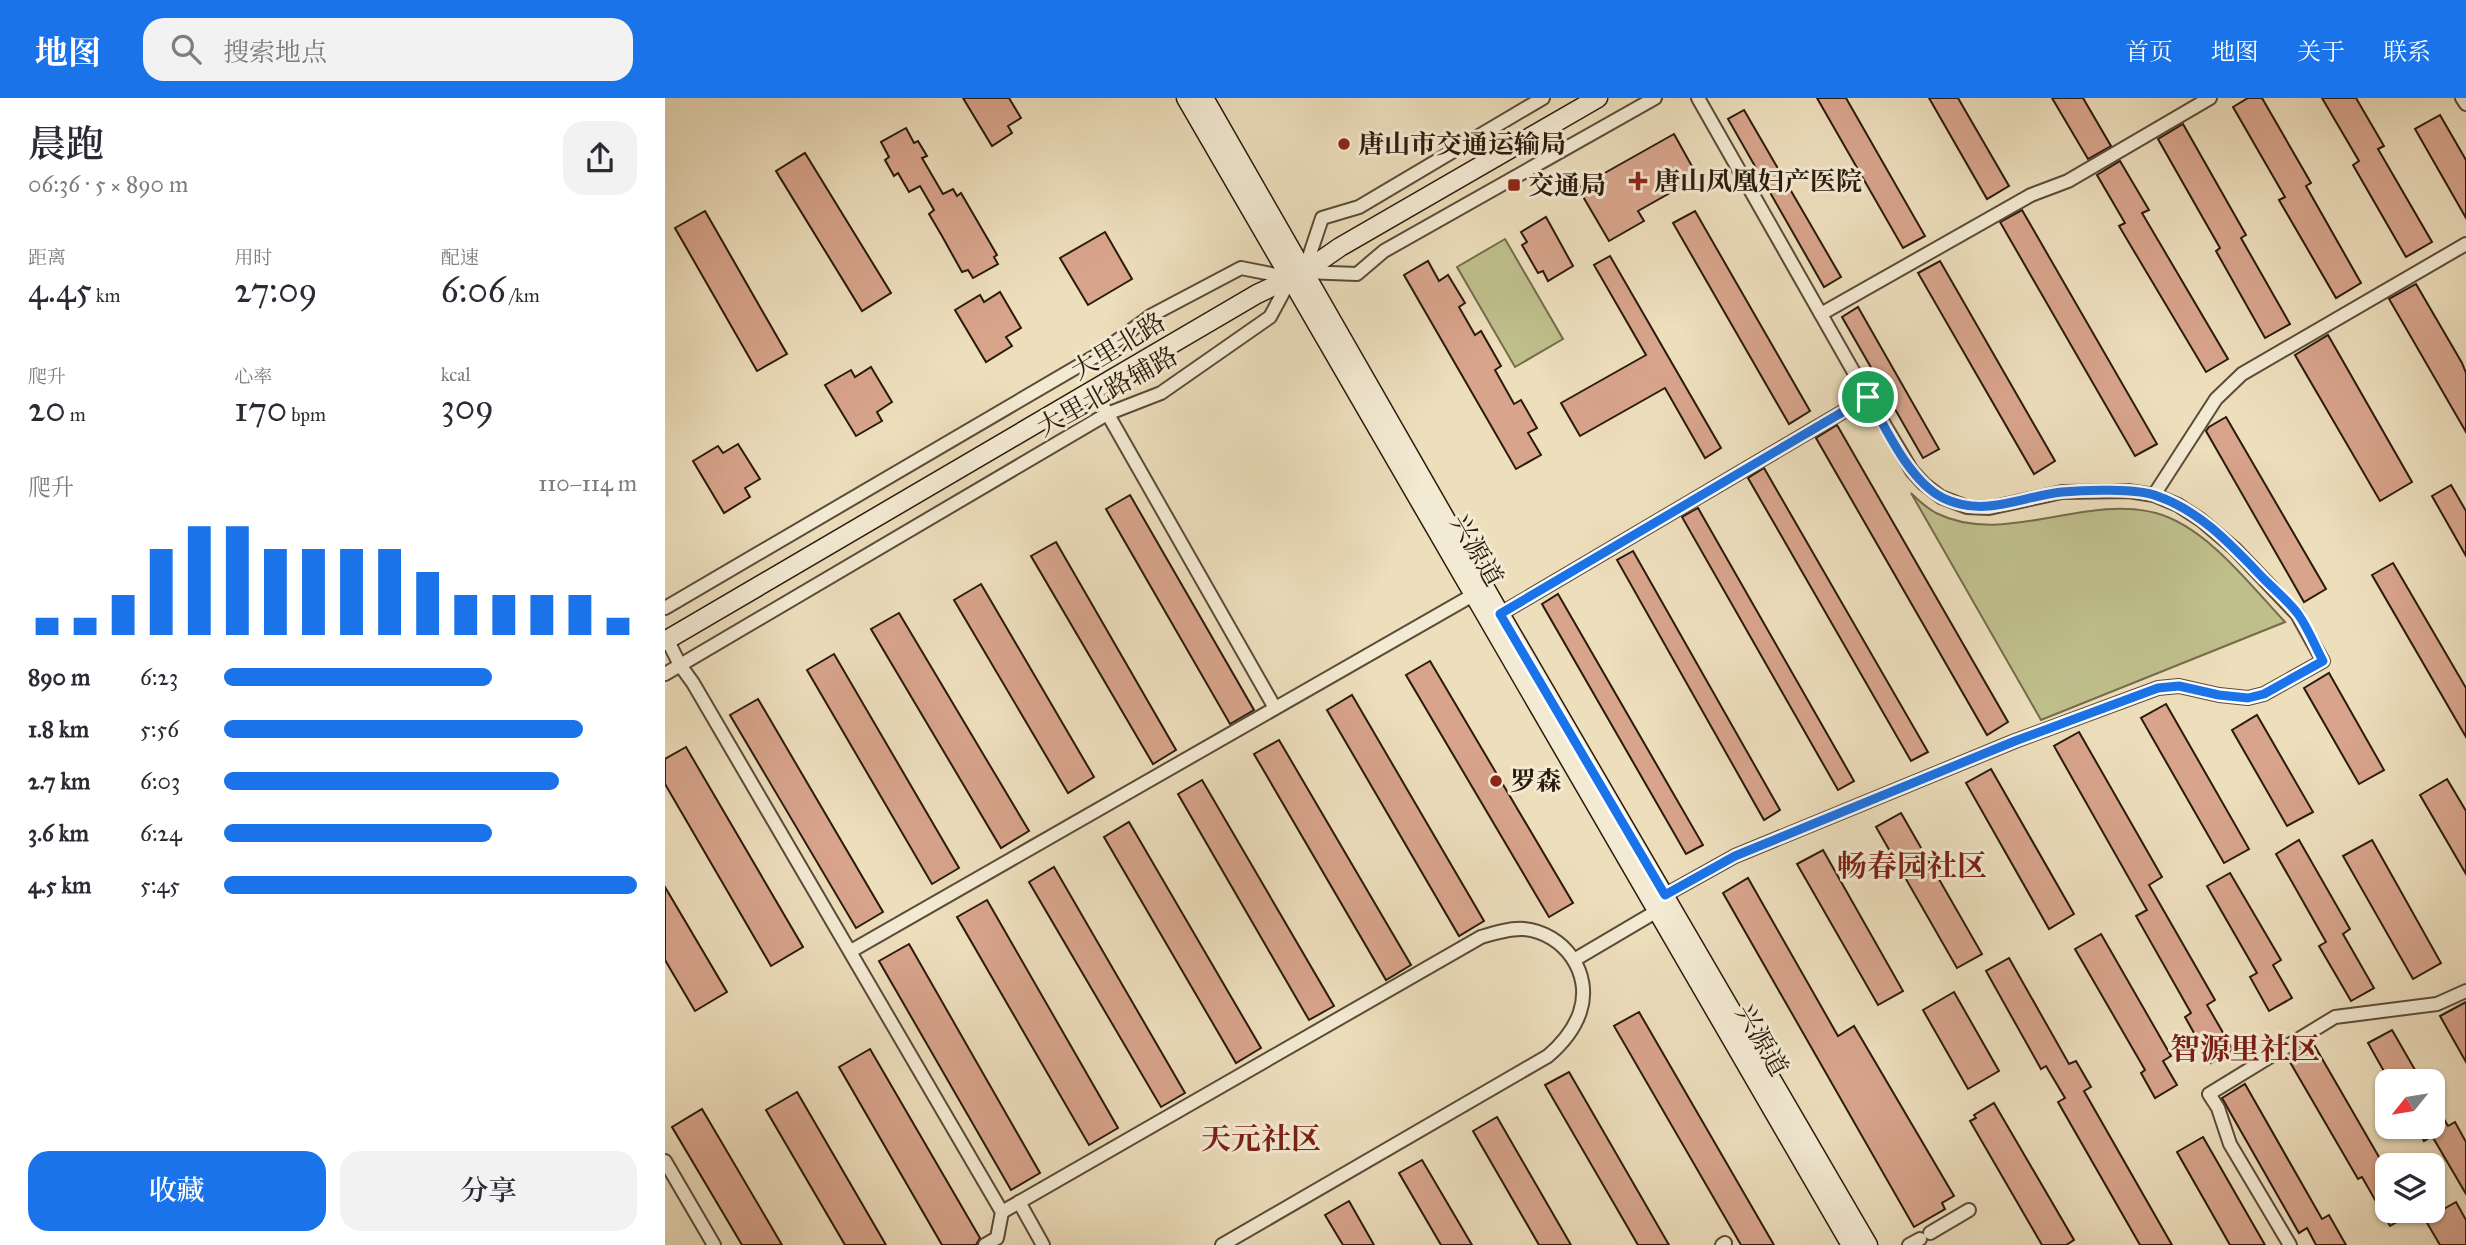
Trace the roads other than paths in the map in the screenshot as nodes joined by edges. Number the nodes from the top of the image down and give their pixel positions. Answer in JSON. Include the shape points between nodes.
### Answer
{"nodes":[{"id":1,"x":1186,"y":98,"type":"edge"},
{"id":2,"x":1204,"y":98,"type":"edge"},
{"id":3,"x":1543,"y":98,"type":"edge"},
{"id":4,"x":1598,"y":98,"type":"edge"},
{"id":5,"x":1655,"y":98,"type":"edge"},
{"id":6,"x":1698,"y":98,"type":"edge"},
{"id":7,"x":2210,"y":98,"type":"edge"},
{"id":8,"x":2462,"y":98,"type":"edge"},
{"id":9,"x":2466,"y":104,"type":"edge"},
{"id":10,"x":2466,"y":244,"type":"edge"},
{"id":11,"x":1297,"y":275,"type":"junction"},
{"id":12,"x":1821,"y":314,"type":"junction"},
{"id":13,"x":1094,"y":390,"type":"junction"},
{"id":14,"x":1868,"y":397,"type":"junction"},
{"id":15,"x":1107,"y":414,"type":"junction"},
{"id":16,"x":2154,"y":495,"type":"junction"},
{"id":17,"x":1473,"y":595,"type":"junction"},
{"id":18,"x":665,"y":608,"type":"edge"},
{"id":19,"x":1500,"y":614,"type":"junction"},
{"id":20,"x":666,"y":640,"type":"edge"},
{"id":21,"x":680,"y":666,"type":"junction"},
{"id":22,"x":665,"y":674,"type":"edge"},
{"id":23,"x":1275,"y":708,"type":"junction"},
{"id":24,"x":1665,"y":895,"type":"junction"},
{"id":25,"x":1657,"y":911,"type":"junction"},
{"id":26,"x":851,"y":951,"type":"junction"},
{"id":27,"x":1574,"y":960,"type":"junction"},
{"id":28,"x":2466,"y":992,"type":"edge"},
{"id":29,"x":665,"y":1161,"type":"edge"},
{"id":30,"x":1019,"y":1202,"type":"junction"},
{"id":31,"x":1969,"y":1209,"type":"dead end"},
{"id":32,"x":1002,"y":1212,"type":"junction"},
{"id":33,"x":1920,"y":1239,"type":"edge"},
{"id":34,"x":714,"y":1245,"type":"edge"},
{"id":35,"x":985,"y":1245,"type":"edge"},
{"id":36,"x":1044,"y":1245,"type":"edge"},
{"id":37,"x":1222,"y":1245,"type":"edge"},
{"id":38,"x":1851,"y":1245,"type":"edge"},
{"id":39,"x":1868,"y":1245,"type":"edge"},
{"id":40,"x":2290,"y":1245,"type":"edge"}],
"edges":[{"from":1,"to":11,"type":"main road","name":"兴源道"},
{"from":2,"to":11,"type":"main road","name":"兴源道"},
{"from":3,"to":11,"type":"street","name":"大里北路辅路","via":[[1359,207],[1322,218]]},
{"from":4,"to":11,"type":"main road","name":"大里北路"},
{"from":5,"to":11,"type":"street","name":"大里北路辅路","via":[[1384,251],[1356,274]]},
{"from":6,"to":12,"type":"street"},
{"from":7,"to":12,"type":"street","via":[[2068,181],[2031,195]]},
{"from":8,"to":9,"type":"street"},
{"from":10,"to":16,"type":"street","via":[[2235,380],[2217,399]]},
{"from":11,"to":13,"type":"main road","name":"大里北路"},
{"from":11,"to":15,"type":"street","name":"大里北路辅路","via":[[1270,317],[1161,393]]},
{"from":11,"to":17,"type":"main road","name":"兴源道"},
{"from":11,"to":18,"type":"street","name":"大里北路辅路","via":[[1241,268],[1219,279]]},
{"from":11,"to":19,"type":"main road","name":"兴源道"},
{"from":12,"to":14,"type":"street"},
{"from":13,"to":15,"type":"street"},
{"from":13,"to":20,"type":"main road","name":"大里北路"},
{"from":14,"to":16,"type":"street","via":[[1912,471],[1941,497],[1967,507],[1989,508],[2062,492]]},
{"from":14,"to":19,"type":"street"},
{"from":15,"to":21,"type":"street","name":"大里北路辅路"},
{"from":15,"to":23,"type":"street"},
{"from":16,"to":24,"type":"street","via":[[2201,520],[2235,549],[2297,614],[2323,661],[2248,698],[2179,686],[2158,688],[2015,741],[1735,856]]},
{"from":17,"to":23,"type":"street"},
{"from":17,"to":25,"type":"main road","name":"兴源道"},
{"from":19,"to":24,"type":"main road","name":"兴源道"},
{"from":20,"to":21,"type":"street"},
{"from":21,"to":22,"type":"street","name":"大里北路辅路"},
{"from":21,"to":26,"type":"street"},
{"from":23,"to":26,"type":"street"},
{"from":24,"to":39,"type":"main road","name":"兴源道"},
{"from":25,"to":27,"type":"street"},
{"from":25,"to":38,"type":"main road","name":"兴源道"},
{"from":26,"to":32,"type":"street"},
{"from":27,"to":30,"type":"street","via":[[1542,933],[1522,929],[1481,937]]},
{"from":27,"to":37,"type":"street","via":[[1583,994],[1580,1012],[1563,1044]]},
{"from":28,"to":40,"type":"street","via":[[2437,1004],[2335,1017],[2209,1094],[2230,1144]]},
{"from":29,"to":34,"type":"street"},
{"from":30,"to":32,"type":"street"},
{"from":30,"to":36,"type":"street"},
{"from":31,"to":33,"type":"street"},
{"from":32,"to":35,"type":"street","via":[[997,1238]]}]}
